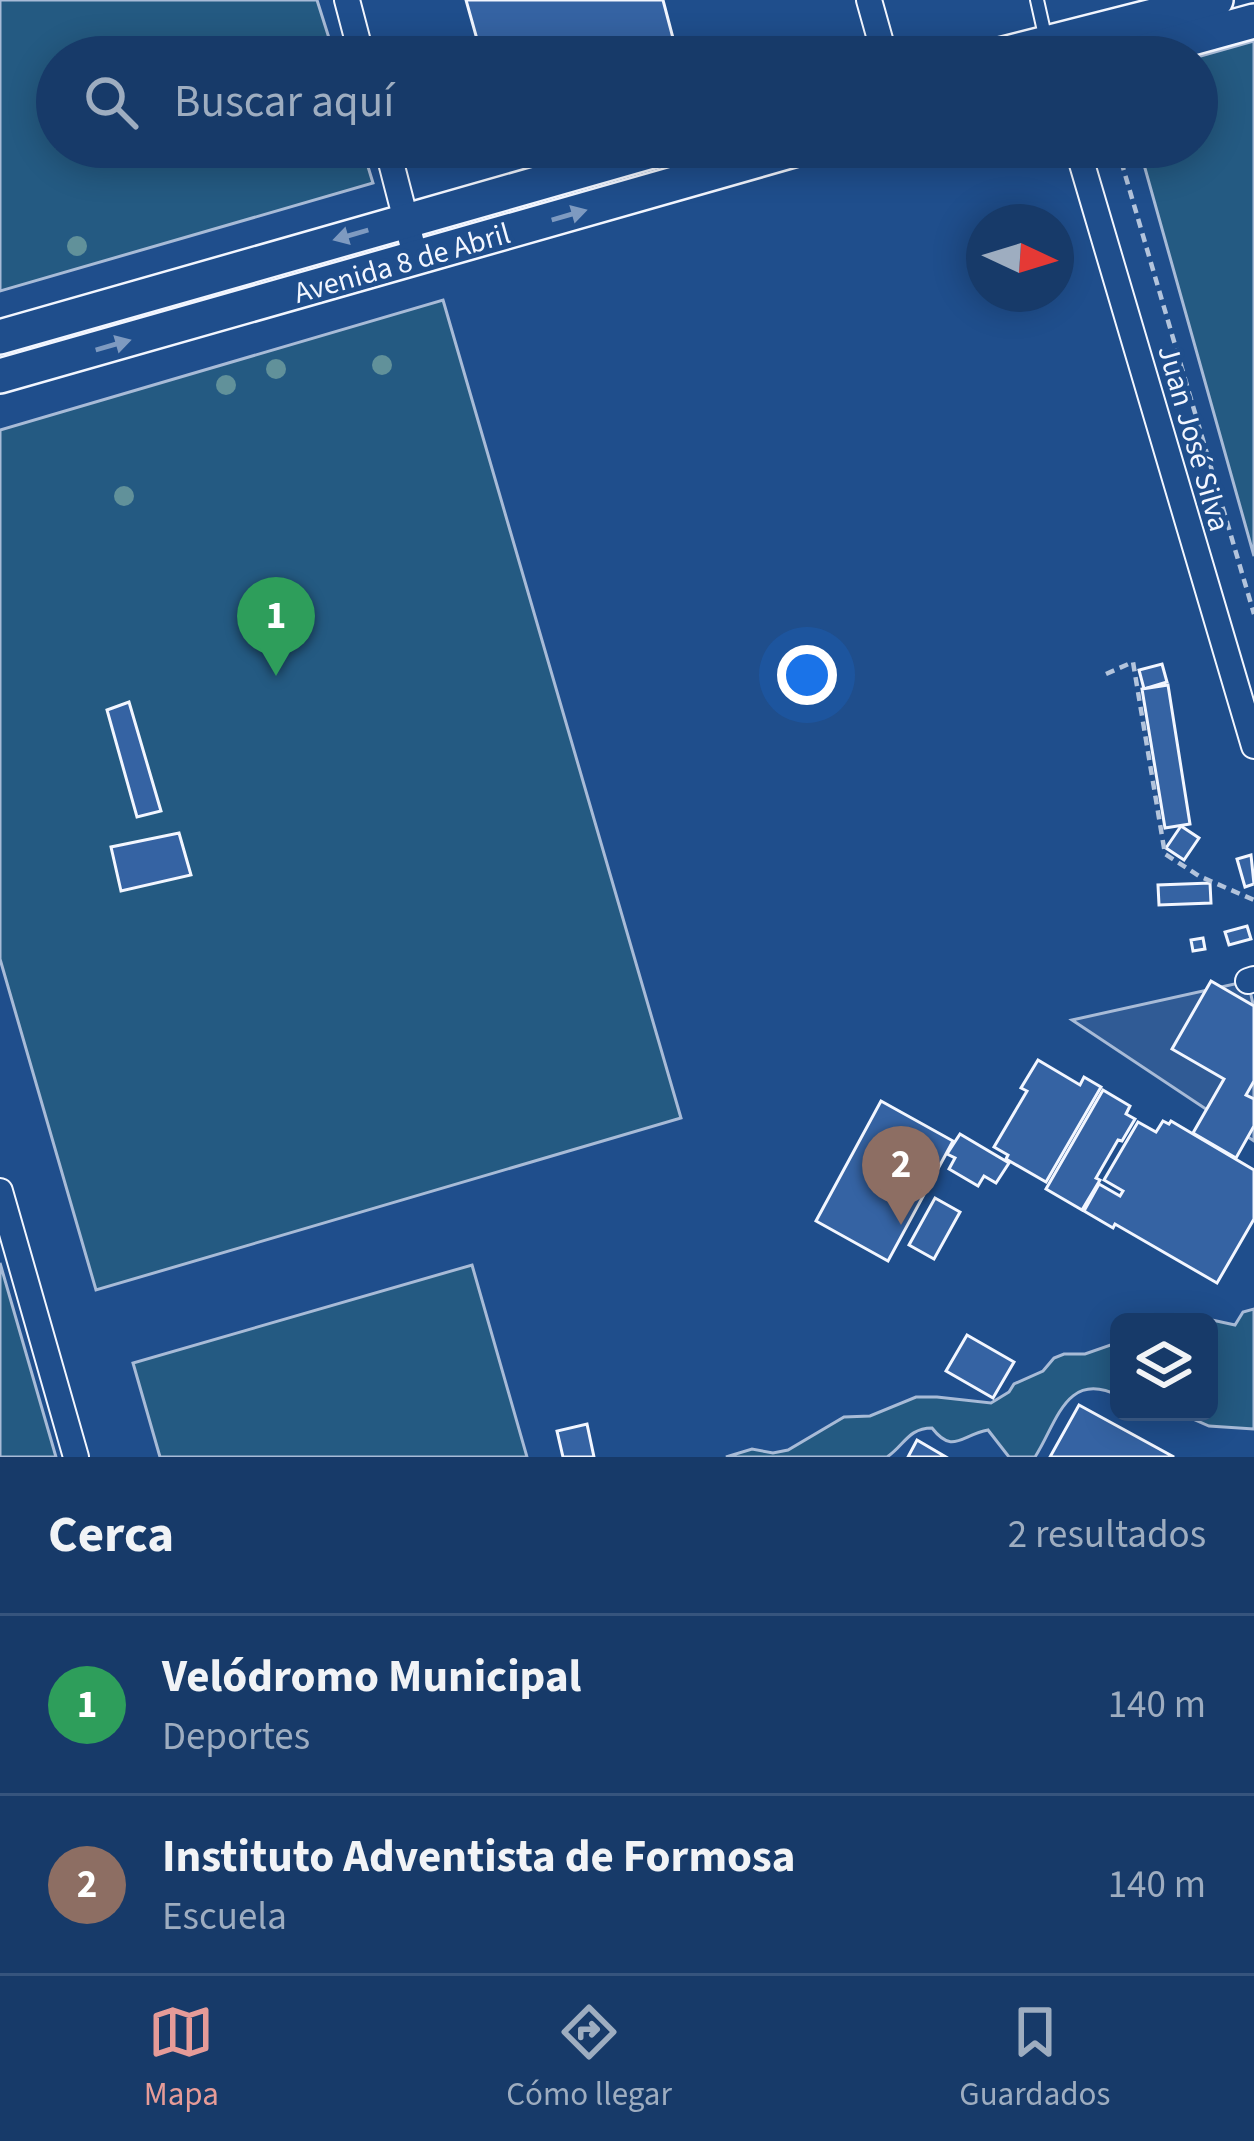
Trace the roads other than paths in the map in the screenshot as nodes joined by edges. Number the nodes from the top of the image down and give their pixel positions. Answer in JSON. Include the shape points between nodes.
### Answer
{"nodes":[{"id":1,"x":347,"y":0,"type":"edge"},
{"id":2,"x":869,"y":0,"type":"edge"},
{"id":3,"x":1037,"y":0,"type":"edge"},
{"id":4,"x":1216,"y":0,"type":"edge"},
{"id":5,"x":1254,"y":21,"type":"edge"},
{"id":6,"x":356,"y":36,"type":"edge"},
{"id":7,"x":879,"y":36,"type":"edge"},
{"id":8,"x":1046,"y":36,"type":"edge"},
{"id":9,"x":1096,"y":36,"type":"edge"},
{"id":10,"x":1199,"y":36,"type":"edge"},
{"id":11,"x":392,"y":168,"type":"edge"},
{"id":12,"x":591,"y":168,"type":"edge"},
{"id":13,"x":731,"y":168,"type":"edge"},
{"id":14,"x":1083,"y":168,"type":"edge"},
{"id":15,"x":406,"y":220,"type":"junction"},
{"id":16,"x":416,"y":259,"type":"junction"},
{"id":17,"x":0,"y":337,"type":"edge"},
{"id":18,"x":0,"y":376,"type":"edge"},
{"id":19,"x":1254,"y":746,"type":"edge"},
{"id":20,"x":0,"y":1191,"type":"edge"},
{"id":21,"x":76,"y":1457,"type":"edge"}],
"edges":[{"from":1,"to":6,"type":"street"},
{"from":2,"to":7,"type":"street"},
{"from":3,"to":8,"type":"lane"},
{"from":4,"to":9,"type":"main road"},
{"from":5,"to":10,"type":"main road"},
{"from":11,"to":15,"type":"street"},
{"from":12,"to":15,"type":"main road","name":"Avenida 8 de Abril"},
{"from":16,"to":13,"type":"main road","name":"Avenida 8 de Abril","one_way":true},
{"from":14,"to":19,"type":"street","name":"Juan José Silva"},
{"from":15,"to":16,"type":"street"},
{"from":15,"to":17,"type":"main road","name":"Avenida 8 de Abril","one_way":true},
{"from":18,"to":16,"type":"main road","name":"Avenida 8 de Abril","one_way":true},
{"from":20,"to":21,"type":"street"}]}
